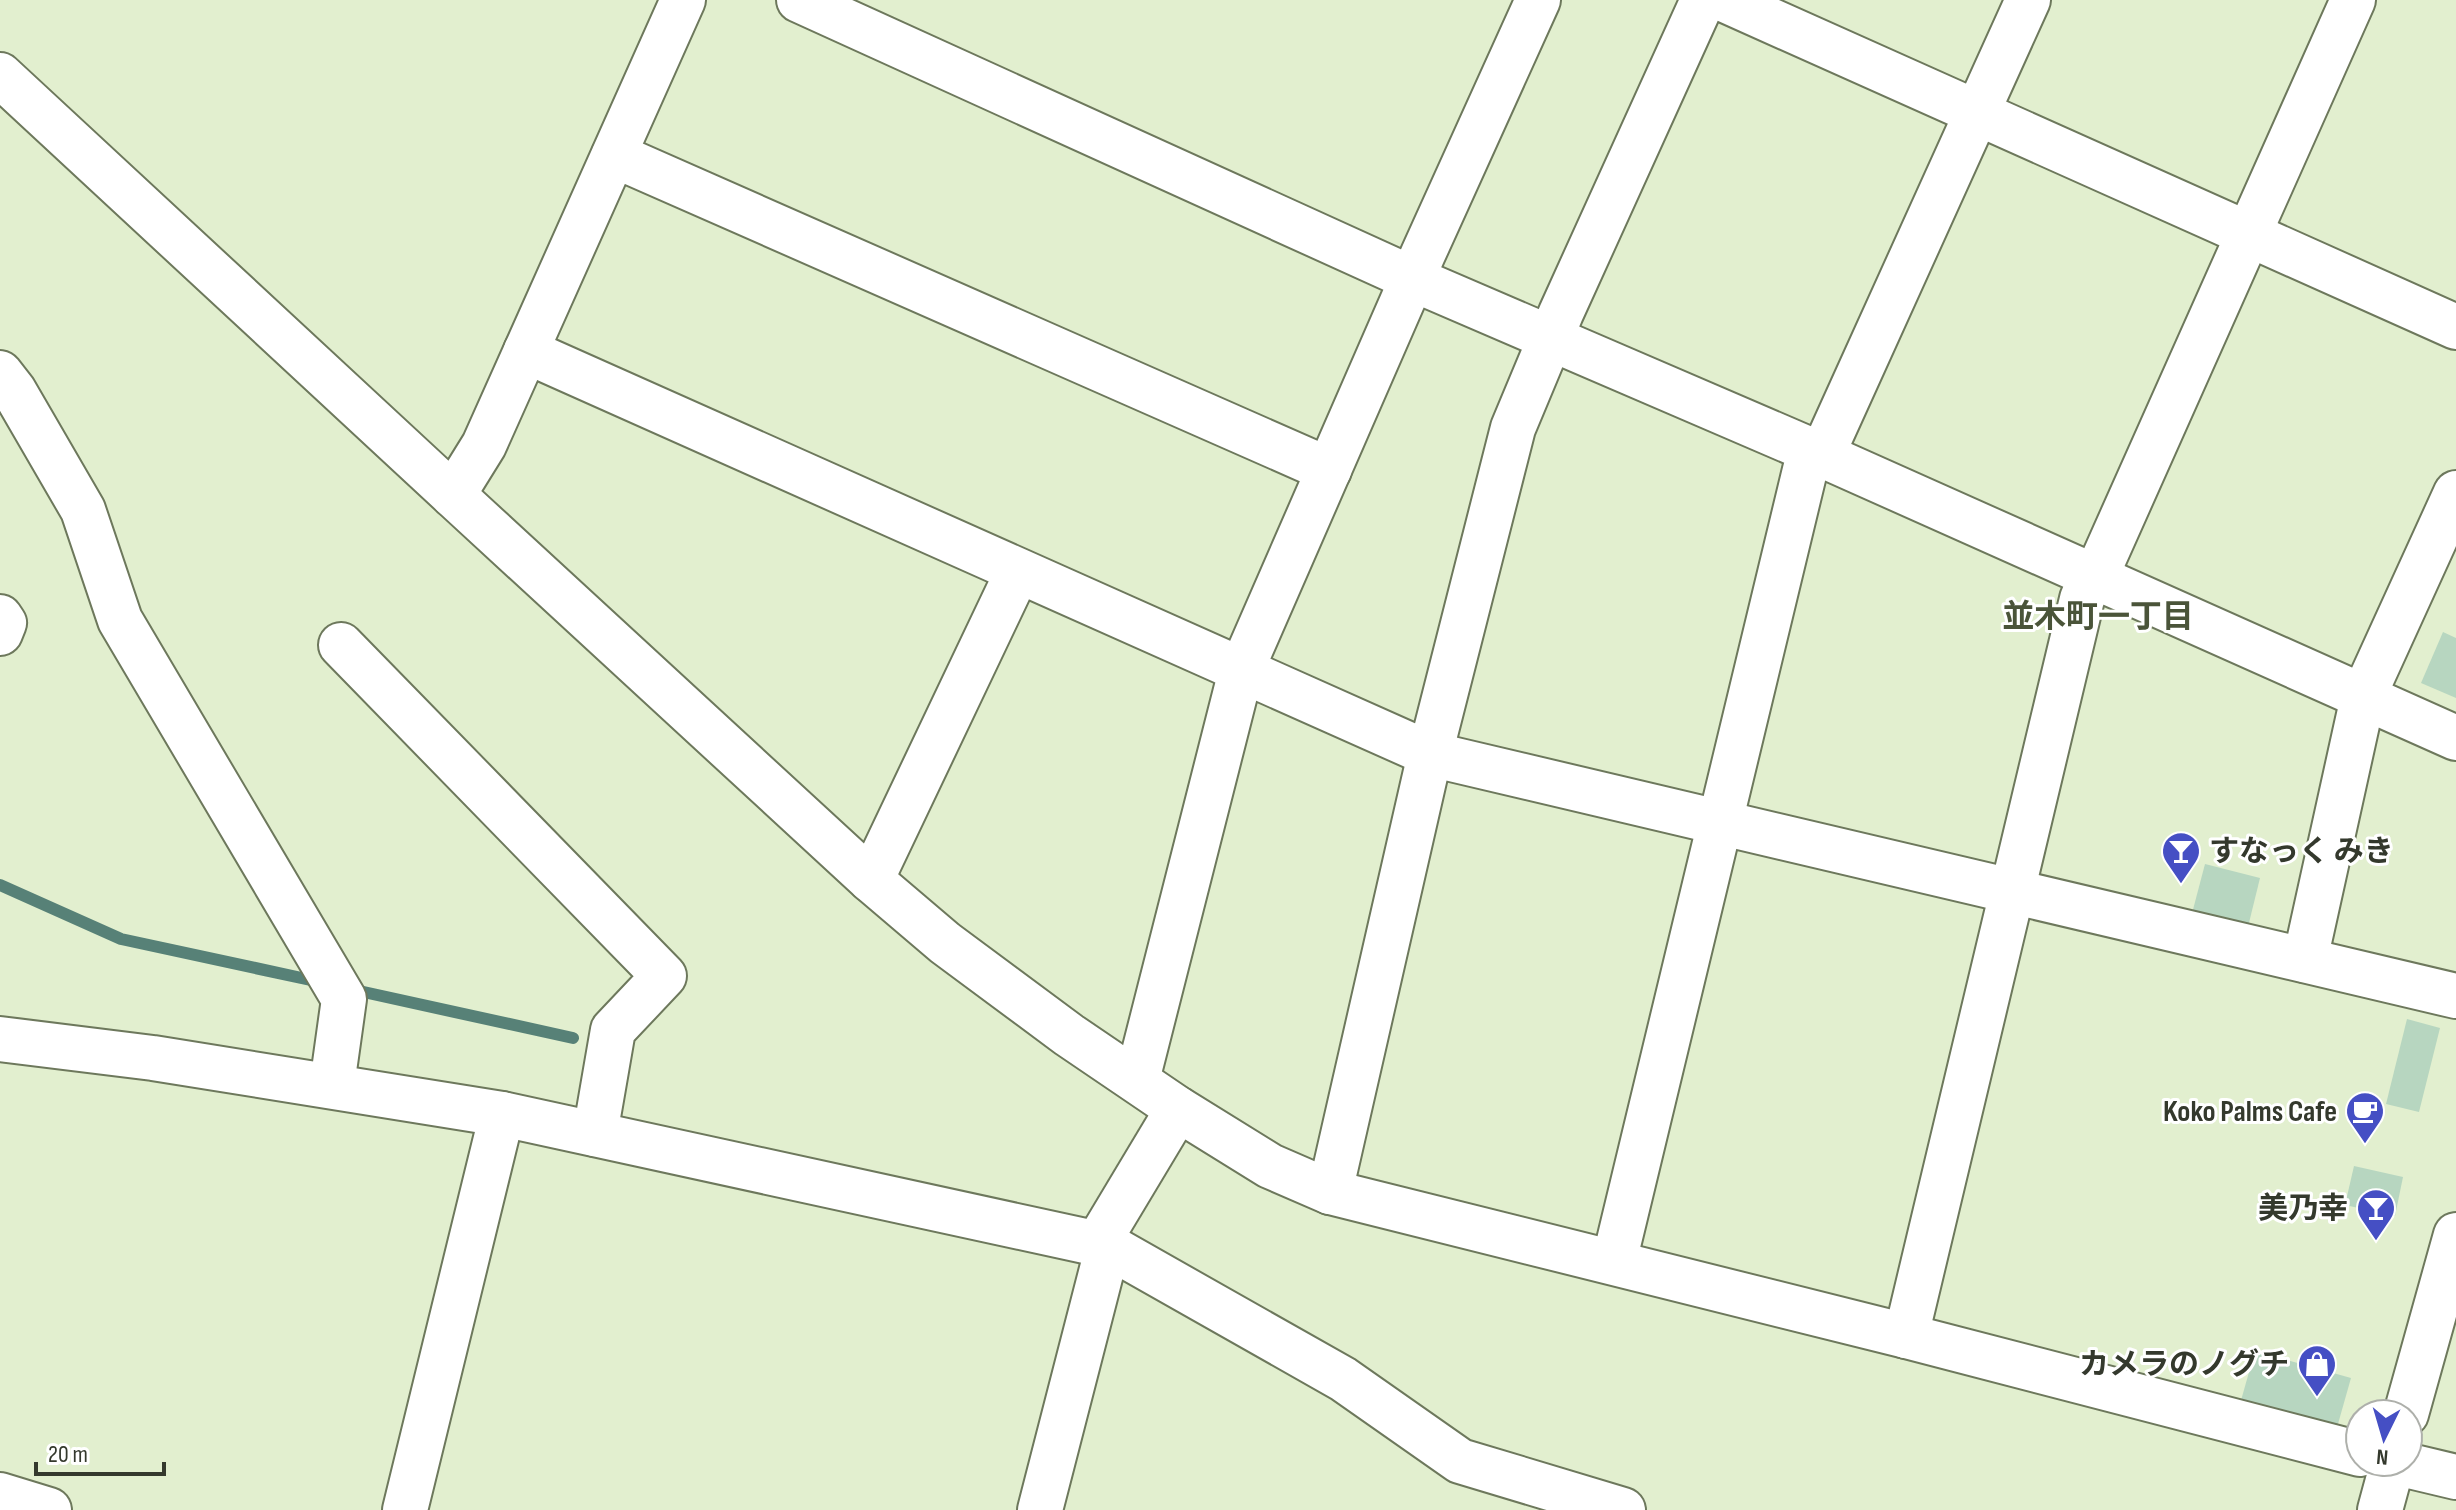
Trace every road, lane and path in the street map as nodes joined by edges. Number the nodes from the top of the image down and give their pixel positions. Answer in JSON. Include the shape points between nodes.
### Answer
{"nodes":[{"id":1,"x":683,"y":0,"type":"edge"},
{"id":2,"x":799,"y":0,"type":"edge"},
{"id":3,"x":1703,"y":0,"type":"edge"},
{"id":4,"x":1725,"y":0,"type":"edge"},
{"id":5,"x":2028,"y":0,"type":"edge"},
{"id":6,"x":2353,"y":0,"type":"edge"},
{"id":7,"x":1529,"y":3,"type":"edge"},
{"id":8,"x":0,"y":75,"type":"edge"},
{"id":9,"x":1978,"y":113,"type":"junction"},
{"id":10,"x":614,"y":155,"type":"junction"},
{"id":11,"x":2250,"y":234,"type":"junction"},
{"id":12,"x":1413,"y":279,"type":"junction"},
{"id":13,"x":2456,"y":327,"type":"edge"},
{"id":14,"x":1551,"y":338,"type":"junction"},
{"id":15,"x":526,"y":351,"type":"junction"},
{"id":16,"x":0,"y":373,"type":"edge"},
{"id":17,"x":1817,"y":452,"type":"junction"},
{"id":18,"x":1329,"y":470,"type":"junction"},
{"id":19,"x":2456,"y":493,"type":"edge"},
{"id":20,"x":453,"y":495,"type":"junction"},
{"id":21,"x":1018,"y":571,"type":"junction"},
{"id":22,"x":2094,"y":576,"type":"junction"},
{"id":23,"x":0,"y":617,"type":"edge"},
{"id":24,"x":0,"y":633,"type":"edge"},
{"id":25,"x":341,"y":645,"type":"dead end"},
{"id":26,"x":1241,"y":671,"type":"junction"},
{"id":27,"x":2363,"y":697,"type":"junction"},
{"id":28,"x":2456,"y":738,"type":"edge"},
{"id":29,"x":1430,"y":754,"type":"junction"},
{"id":30,"x":1722,"y":821,"type":"junction"},
{"id":31,"x":871,"y":880,"type":"junction"},
{"id":32,"x":2012,"y":890,"type":"junction"},
{"id":33,"x":2305,"y":960,"type":"junction"},
{"id":34,"x":2456,"y":996,"type":"edge"},
{"id":35,"x":0,"y":1039,"type":"edge"},
{"id":36,"x":1137,"y":1080,"type":"junction"},
{"id":37,"x":332,"y":1085,"type":"junction"},
{"id":38,"x":1178,"y":1109,"type":"junction"},
{"id":39,"x":502,"y":1114,"type":"junction"},
{"id":40,"x":595,"y":1134,"type":"junction"},
{"id":41,"x":1330,"y":1192,"type":"junction"},
{"id":42,"x":2456,"y":1235,"type":"edge"},
{"id":43,"x":1102,"y":1245,"type":"junction"},
{"id":44,"x":1614,"y":1262,"type":"junction"},
{"id":45,"x":1906,"y":1336,"type":"junction"},
{"id":46,"x":2410,"y":1398,"type":"edge"},
{"id":47,"x":2344,"y":1450,"type":"edge"},
{"id":48,"x":2424,"y":1469,"type":"edge"},
{"id":49,"x":2456,"y":1477,"type":"edge"},
{"id":50,"x":2389,"y":1478,"type":"edge"},
{"id":51,"x":0,"y":1495,"type":"edge"},
{"id":52,"x":49,"y":1510,"type":"edge"},
{"id":53,"x":405,"y":1510,"type":"edge"},
{"id":54,"x":1040,"y":1510,"type":"edge"},
{"id":55,"x":1623,"y":1510,"type":"edge"},
{"id":56,"x":2380,"y":1510,"type":"edge"}],
"edges":[{"from":1,"to":10,"type":"street"},
{"from":2,"to":12,"type":"street"},
{"from":3,"to":14,"type":"street"},
{"from":4,"to":9,"type":"street"},
{"from":5,"to":9,"type":"street"},
{"from":6,"to":11,"type":"street"},
{"from":7,"to":12,"type":"street"},
{"from":8,"to":20,"type":"street"},
{"from":9,"to":11,"type":"street"},
{"from":9,"to":17,"type":"street"},
{"from":10,"to":15,"type":"street"},
{"from":10,"to":18,"type":"street"},
{"from":11,"to":13,"type":"street"},
{"from":11,"to":22,"type":"street"},
{"from":12,"to":14,"type":"street"},
{"from":12,"to":18,"type":"street"},
{"from":14,"to":17,"type":"street"},
{"from":14,"to":29,"type":"street","via":[[1513,428]]},
{"from":15,"to":20,"type":"street","via":[[484,445]]},
{"from":15,"to":21,"type":"street"},
{"from":16,"to":37,"type":"street","via":[[83,510],[120,620],[335,984]]},
{"from":17,"to":22,"type":"street"},
{"from":17,"to":30,"type":"street","via":[[1805,470]]},
{"from":18,"to":26,"type":"street"},
{"from":19,"to":27,"type":"street"},
{"from":20,"to":31,"type":"street"},
{"from":21,"to":26,"type":"street"},
{"from":21,"to":31,"type":"street"},
{"from":22,"to":27,"type":"street"},
{"from":22,"to":32,"type":"street","via":[[2082,599]]},
{"from":23,"to":24,"type":"street"},
{"from":25,"to":40,"type":"street","via":[[664,976],[613,1030]]},
{"from":26,"to":29,"type":"street"},
{"from":26,"to":36,"type":"street"},
{"from":27,"to":28,"type":"street"},
{"from":27,"to":33,"type":"street"},
{"from":29,"to":30,"type":"street"},
{"from":29,"to":41,"type":"street"},
{"from":30,"to":32,"type":"street"},
{"from":30,"to":44,"type":"street"},
{"from":31,"to":36,"type":"street","via":[[945,943]]},
{"from":32,"to":33,"type":"street"},
{"from":32,"to":45,"type":"street"},
{"from":33,"to":34,"type":"street"},
{"from":35,"to":37,"type":"street"},
{"from":36,"to":38,"type":"street"},
{"from":37,"to":39,"type":"street"},
{"from":38,"to":41,"type":"street","via":[[1270,1166]]},
{"from":38,"to":43,"type":"street"},
{"from":39,"to":40,"type":"street"},
{"from":39,"to":53,"type":"street"},
{"from":40,"to":43,"type":"street"},
{"from":41,"to":44,"type":"street"},
{"from":42,"to":46,"type":"street"},
{"from":43,"to":54,"type":"street"},
{"from":43,"to":55,"type":"street","via":[[1343,1379],[1460,1461]]},
{"from":44,"to":45,"type":"street"},
{"from":45,"to":47,"type":"street"},
{"from":48,"to":49,"type":"street"},
{"from":50,"to":56,"type":"street"},
{"from":51,"to":52,"type":"street"}]}
